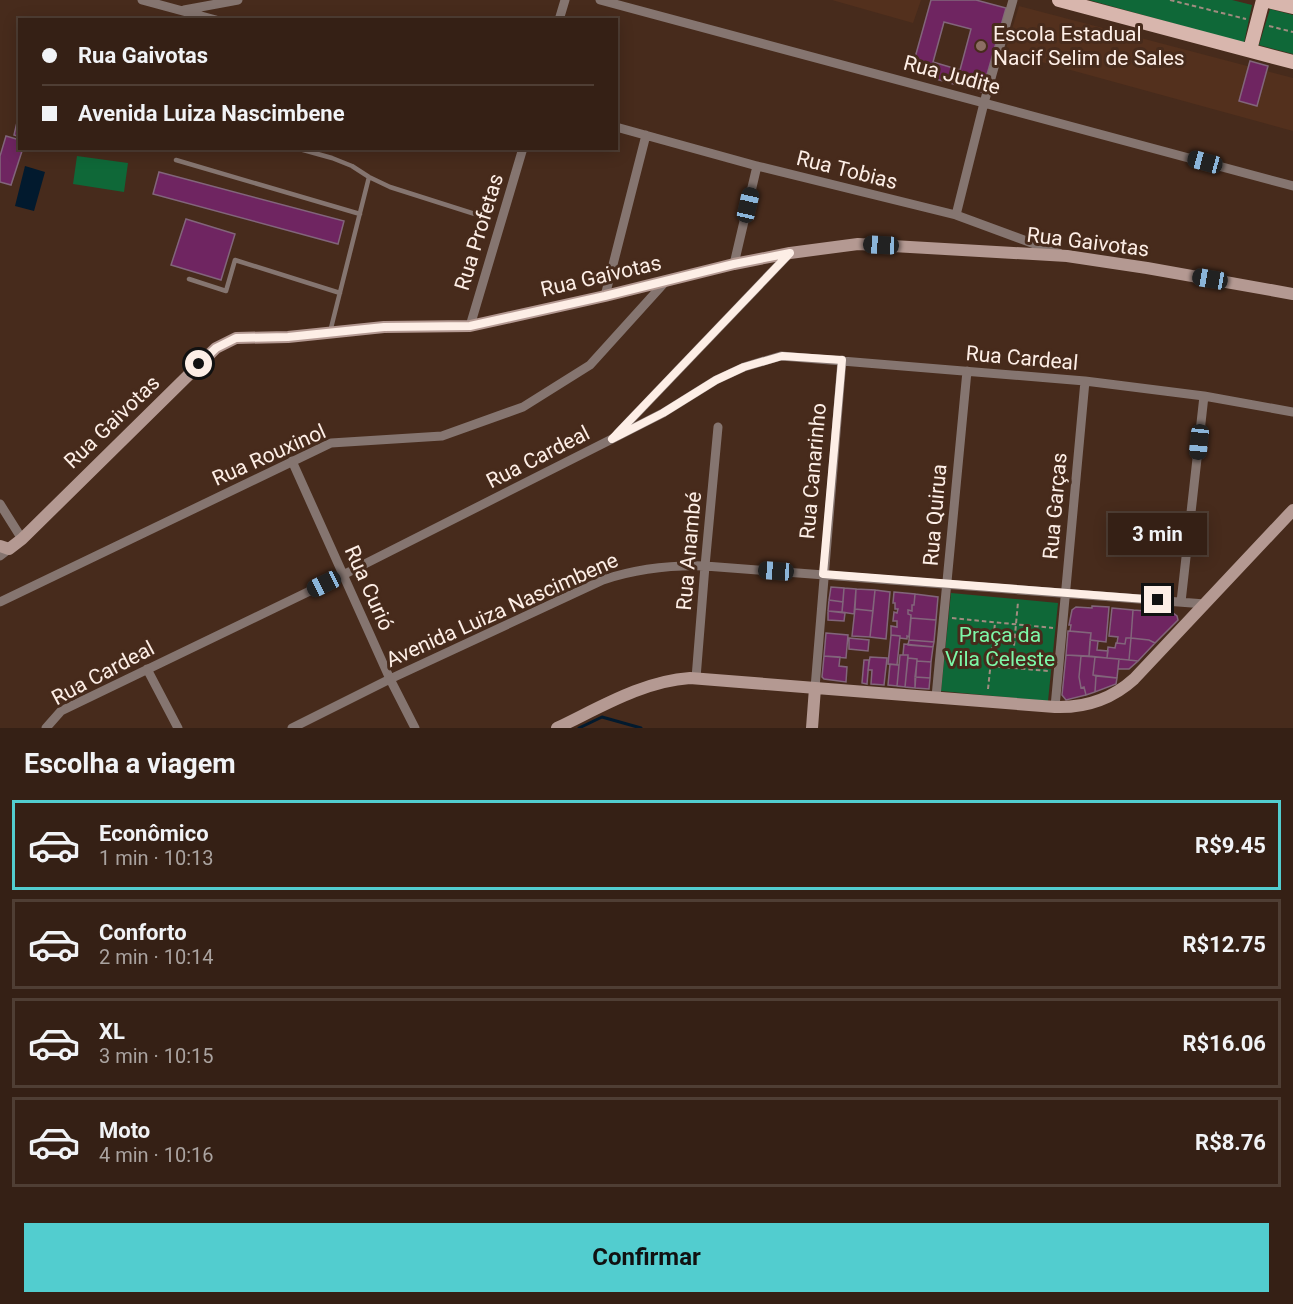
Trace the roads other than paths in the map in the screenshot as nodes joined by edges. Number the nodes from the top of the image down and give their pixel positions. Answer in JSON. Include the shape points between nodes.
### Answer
{"nodes":[{"id":1,"x":142,"y":0,"type":"edge"},
{"id":2,"x":237,"y":0,"type":"edge"},
{"id":3,"x":565,"y":0,"type":"edge"},
{"id":4,"x":600,"y":0,"type":"edge"},
{"id":5,"x":1013,"y":0,"type":"edge"},
{"id":6,"x":1059,"y":0,"type":"edge"},
{"id":7,"x":1263,"y":0,"type":"edge"},
{"id":8,"x":1293,"y":8,"type":"edge"},
{"id":9,"x":182,"y":10,"type":"junction"},
{"id":10,"x":209,"y":18,"type":"edge"},
{"id":11,"x":560,"y":18,"type":"edge"},
{"id":12,"x":1250,"y":50,"type":"junction"},
{"id":13,"x":1293,"y":62,"type":"edge"},
{"id":14,"x":984,"y":103,"type":"junction"},
{"id":15,"x":618,"y":128,"type":"edge"},
{"id":16,"x":646,"y":135,"type":"junction"},
{"id":17,"x":303,"y":150,"type":"edge"},
{"id":18,"x":522,"y":150,"type":"edge"},
{"id":19,"x":176,"y":160,"type":"dead end"},
{"id":20,"x":758,"y":166,"type":"junction"},
{"id":21,"x":369,"y":177,"type":"junction"},
{"id":22,"x":1293,"y":186,"type":"edge"},
{"id":23,"x":360,"y":214,"type":"junction"},
{"id":24,"x":478,"y":215,"type":"dead end"},
{"id":25,"x":956,"y":215,"type":"junction"},
{"id":26,"x":790,"y":253,"type":"junction"},
{"id":27,"x":1067,"y":256,"type":"junction"},
{"id":28,"x":734,"y":264,"type":"junction"},
{"id":29,"x":189,"y":279,"type":"dead end"},
{"id":30,"x":666,"y":281,"type":"junction"},
{"id":31,"x":340,"y":293,"type":"junction"},
{"id":32,"x":1293,"y":294,"type":"edge"},
{"id":33,"x":605,"y":296,"type":"junction"},
{"id":34,"x":470,"y":326,"type":"junction"},
{"id":35,"x":330,"y":333,"type":"junction"},
{"id":36,"x":842,"y":360,"type":"junction"},
{"id":37,"x":967,"y":371,"type":"junction"},
{"id":38,"x":1085,"y":381,"type":"junction"},
{"id":39,"x":1204,"y":396,"type":"junction"},
{"id":40,"x":1293,"y":412,"type":"edge"},
{"id":41,"x":718,"y":427,"type":"dead end"},
{"id":42,"x":612,"y":439,"type":"junction"},
{"id":43,"x":292,"y":461,"type":"junction"},
{"id":44,"x":0,"y":504,"type":"edge"},
{"id":45,"x":1293,"y":510,"type":"edge"},
{"id":46,"x":22,"y":539,"type":"junction"},
{"id":47,"x":2,"y":553,"type":"edge"},
{"id":48,"x":705,"y":566,"type":"junction"},
{"id":49,"x":823,"y":574,"type":"junction"},
{"id":50,"x":343,"y":575,"type":"junction"},
{"id":51,"x":947,"y":584,"type":"junction"},
{"id":52,"x":1065,"y":593,"type":"junction"},
{"id":53,"x":0,"y":602,"type":"edge"},
{"id":54,"x":1181,"y":602,"type":"junction"},
{"id":55,"x":1205,"y":604,"type":"junction"},
{"id":56,"x":147,"y":669,"type":"junction"},
{"id":57,"x":696,"y":678,"type":"junction"},
{"id":58,"x":390,"y":679,"type":"junction"},
{"id":59,"x":815,"y":688,"type":"junction"},
{"id":60,"x":936,"y":697,"type":"junction"},
{"id":61,"x":1054,"y":707,"type":"junction"},
{"id":62,"x":46,"y":728,"type":"edge"},
{"id":63,"x":178,"y":728,"type":"edge"},
{"id":64,"x":292,"y":728,"type":"edge"},
{"id":65,"x":415,"y":728,"type":"edge"},
{"id":66,"x":557,"y":728,"type":"edge"},
{"id":67,"x":812,"y":728,"type":"edge"}],
"edges":[{"from":1,"to":9,"type":"street"},
{"from":2,"to":9,"type":"street"},
{"from":3,"to":11,"type":"street"},
{"from":4,"to":14,"type":"street","name":"Rua Judite"},
{"from":5,"to":14,"type":"street"},
{"from":6,"to":12,"type":"main road"},
{"from":7,"to":8,"type":"main road"},
{"from":7,"to":12,"type":"main road"},
{"from":9,"to":10,"type":"street"},
{"from":12,"to":13,"type":"main road"},
{"from":14,"to":22,"type":"street","name":"Rua Judite"},
{"from":14,"to":25,"type":"street"},
{"from":15,"to":16,"type":"street","name":"Rua Tobias"},
{"from":16,"to":20,"type":"street","name":"Rua Tobias"},
{"from":16,"to":33,"type":"street"},
{"from":17,"to":21,"type":"lane","via":[[352,166]]},
{"from":18,"to":34,"type":"street","name":"Rua Profetas"},
{"from":19,"to":23,"type":"lane"},
{"from":20,"to":25,"type":"street","name":"Rua Tobias"},
{"from":20,"to":28,"type":"street"},
{"from":21,"to":23,"type":"lane"},
{"from":21,"to":24,"type":"lane"},
{"from":23,"to":31,"type":"lane"},
{"from":25,"to":27,"type":"street","name":"Rua Tobias"},
{"from":26,"to":27,"type":"street","name":"Rua Gaivotas","via":[[858,244]]},
{"from":26,"to":28,"type":"street","name":"Rua Gaivotas"},
{"from":26,"to":42,"type":"street"},
{"from":27,"to":32,"type":"street","name":"Rua Gaivotas"},
{"from":28,"to":30,"type":"street","name":"Rua Gaivotas"},
{"from":29,"to":31,"type":"lane","via":[[226,291],[236,260]]},
{"from":30,"to":33,"type":"street","name":"Rua Gaivotas"},
{"from":30,"to":43,"type":"street","name":"Rua Rouxinol","via":[[590,365],[523,407],[442,436],[331,442]]},
{"from":31,"to":35,"type":"lane"},
{"from":33,"to":34,"type":"street","name":"Rua Gaivotas"},
{"from":34,"to":35,"type":"street","name":"Rua Gaivotas","via":[[384,327]]},
{"from":35,"to":46,"type":"street","name":"Rua Gaivotas","via":[[236,338],[216,348]]},
{"from":36,"to":37,"type":"street","name":"Rua Cardeal"},
{"from":36,"to":42,"type":"street","name":"Rua Cardeal","via":[[782,356],[744,367]]},
{"from":36,"to":49,"type":"street","name":"Rua Canarinho"},
{"from":37,"to":38,"type":"street","name":"Rua Cardeal"},
{"from":37,"to":51,"type":"street","name":"Rua Quirua"},
{"from":38,"to":39,"type":"street","name":"Rua Cardeal"},
{"from":38,"to":52,"type":"street","name":"Rua Garças"},
{"from":39,"to":40,"type":"street","name":"Rua Cardeal"},
{"from":39,"to":54,"type":"street"},
{"from":41,"to":48,"type":"street","name":"Rua Anambé"},
{"from":42,"to":50,"type":"street","name":"Rua Cardeal"},
{"from":43,"to":50,"type":"street","name":"Rua Curió"},
{"from":43,"to":53,"type":"street","name":"Rua Rouxinol"},
{"from":44,"to":46,"type":"street"},
{"from":45,"to":55,"type":"street"},
{"from":46,"to":47,"type":"street","name":"Rua Gaivotas"},
{"from":48,"to":49,"type":"street","name":"Avenida Luiza Nascimbene"},
{"from":48,"to":57,"type":"street","name":"Rua Anambé"},
{"from":48,"to":58,"type":"street","name":"Avenida Luiza Nascimbene","via":[[653,568],[603,580]]},
{"from":49,"to":51,"type":"street","name":"Avenida Luiza Nascimbene"},
{"from":49,"to":59,"type":"street","name":"Rua Canarinho"},
{"from":50,"to":56,"type":"street","name":"Rua Cardeal"},
{"from":50,"to":58,"type":"street","name":"Rua Curió"},
{"from":51,"to":52,"type":"street","name":"Avenida Luiza Nascimbene"},
{"from":51,"to":60,"type":"street","name":"Rua Quirua"},
{"from":52,"to":54,"type":"street","name":"Avenida Luiza Nascimbene"},
{"from":52,"to":61,"type":"street","name":"Rua Garças"},
{"from":54,"to":55,"type":"street","name":"Avenida Luiza Nascimbene"},
{"from":55,"to":61,"type":"street","via":[[1120,690],[1092,703]]},
{"from":56,"to":62,"type":"street","name":"Rua Cardeal","via":[[61,711]]},
{"from":56,"to":63,"type":"street"},
{"from":57,"to":59,"type":"street"},
{"from":57,"to":66,"type":"street","via":[[672,680],[640,690]]},
{"from":58,"to":64,"type":"street","name":"Avenida Luiza Nascimbene"},
{"from":58,"to":65,"type":"street","name":"Rua Curió"},
{"from":59,"to":60,"type":"street"},
{"from":59,"to":67,"type":"street","name":"Rua Canarinho"},
{"from":60,"to":61,"type":"street"}]}
